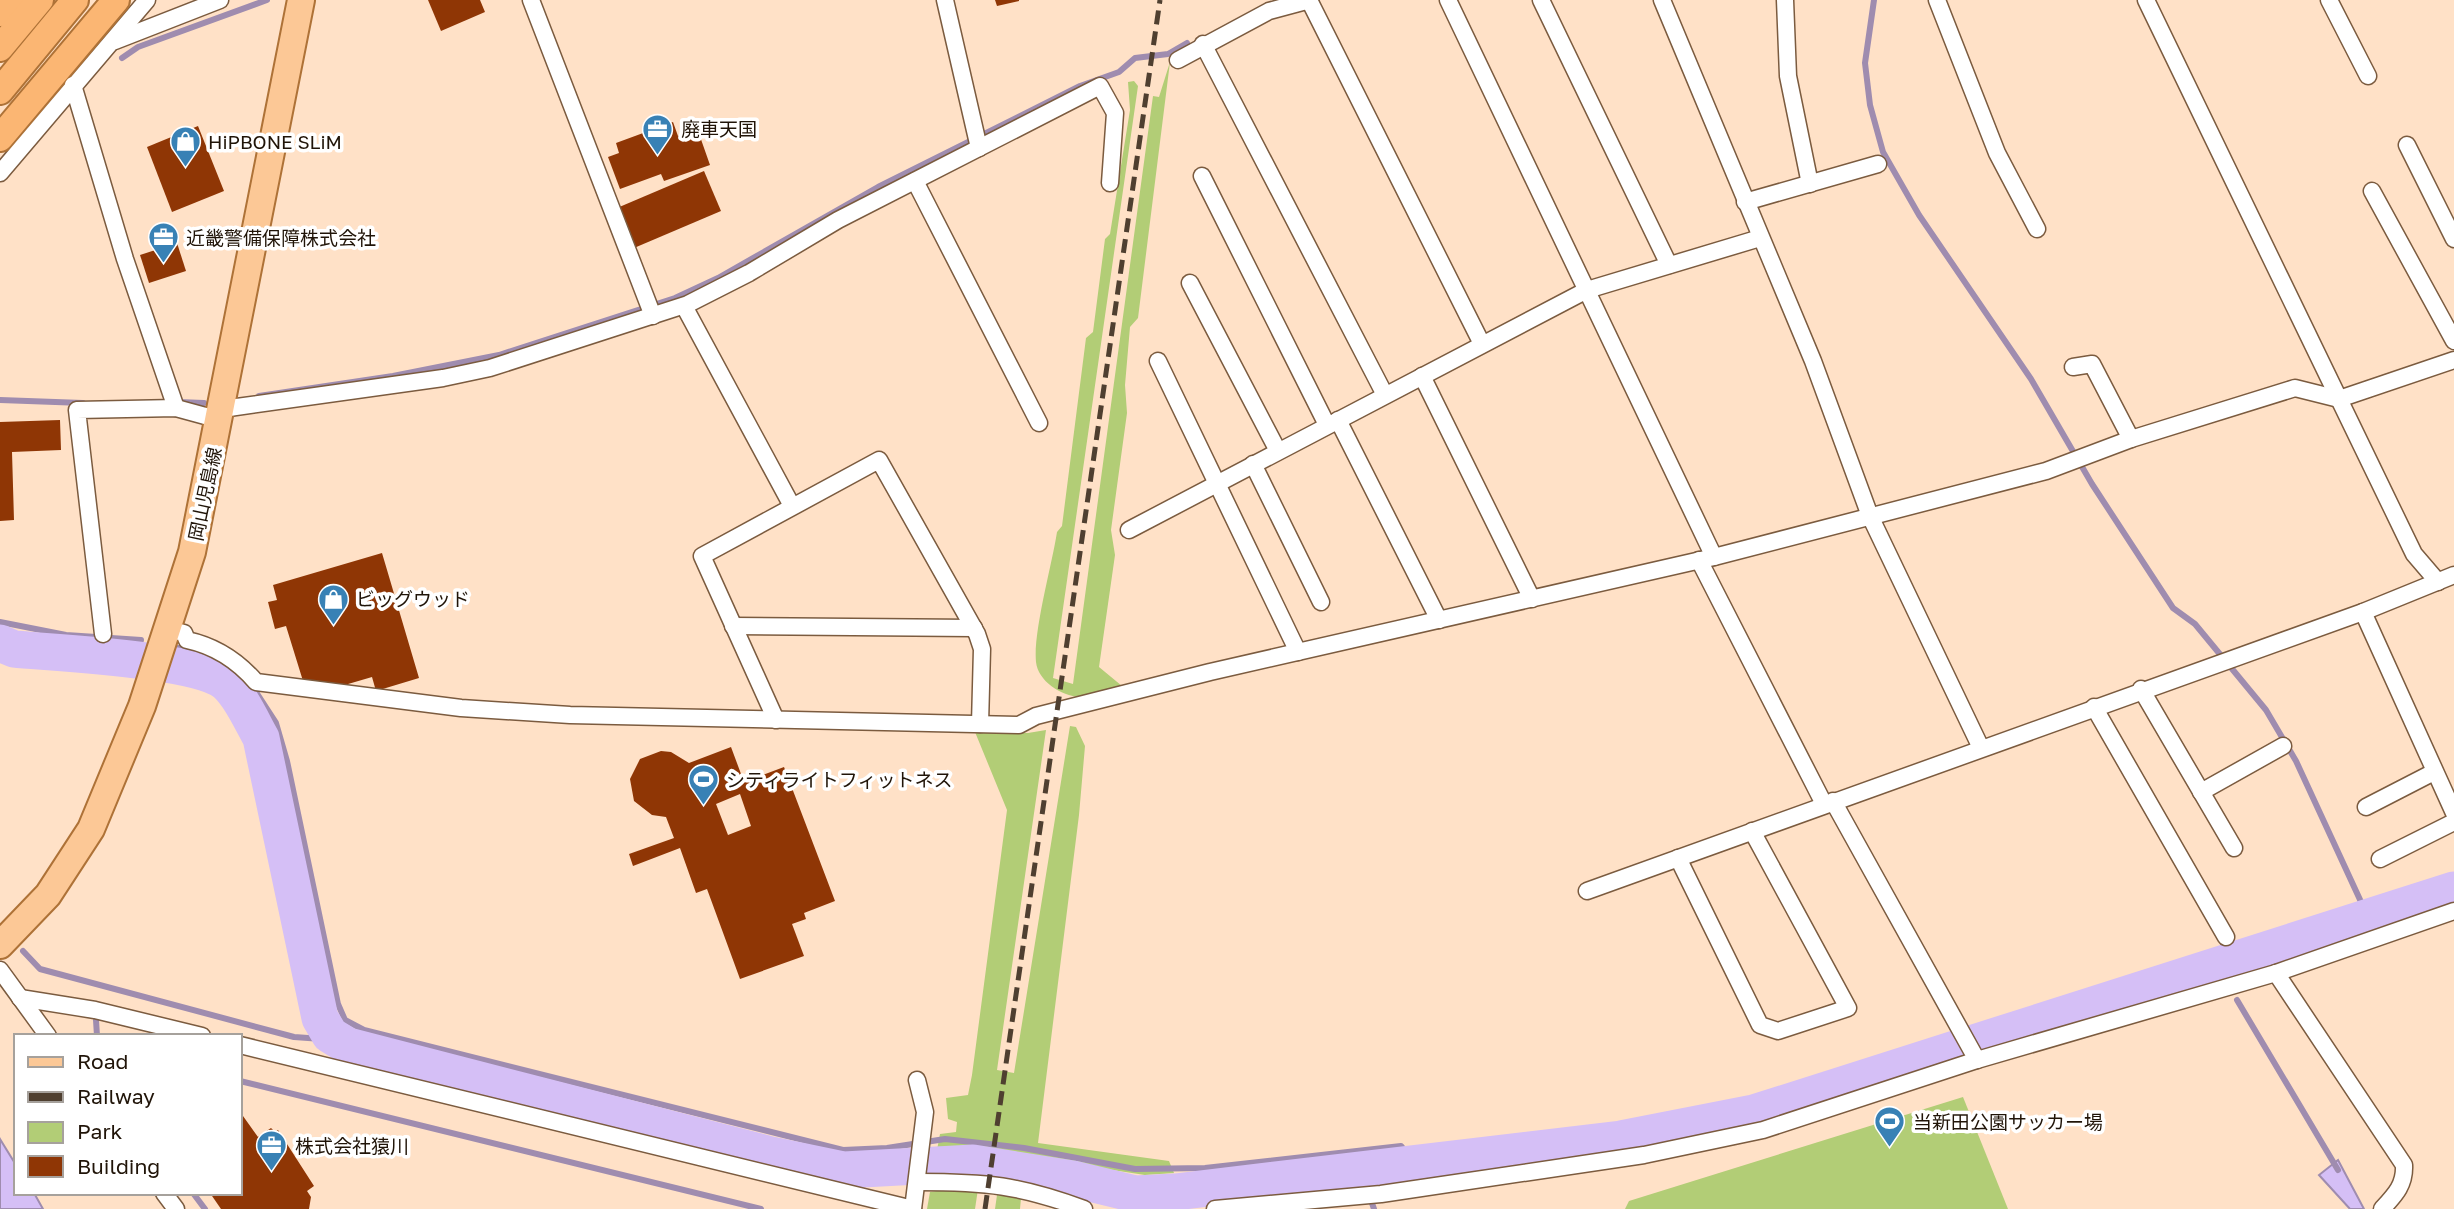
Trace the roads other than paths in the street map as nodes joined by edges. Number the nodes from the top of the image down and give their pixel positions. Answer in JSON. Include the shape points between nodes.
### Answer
{"nodes":[{"id":1,"x":11,"y":0,"type":"edge"},
{"id":2,"x":40,"y":0,"type":"edge"},
{"id":3,"x":75,"y":0,"type":"edge"},
{"id":4,"x":116,"y":0,"type":"edge"},
{"id":5,"x":147,"y":0,"type":"edge"},
{"id":6,"x":220,"y":0,"type":"edge"},
{"id":7,"x":301,"y":0,"type":"edge"},
{"id":8,"x":531,"y":0,"type":"edge"},
{"id":9,"x":945,"y":0,"type":"edge"},
{"id":10,"x":1309,"y":0,"type":"edge"},
{"id":11,"x":1448,"y":0,"type":"edge"},
{"id":12,"x":1541,"y":0,"type":"edge"},
{"id":13,"x":1662,"y":0,"type":"edge"},
{"id":14,"x":1785,"y":0,"type":"edge"},
{"id":15,"x":1937,"y":0,"type":"edge"},
{"id":16,"x":2146,"y":0,"type":"edge"},
{"id":17,"x":2329,"y":0,"type":"edge"},
{"id":18,"x":0,"y":13,"type":"edge"},
{"id":19,"x":113,"y":42,"type":"junction"},
{"id":20,"x":1203,"y":44,"type":"junction"},
{"id":21,"x":0,"y":48,"type":"edge"},
{"id":22,"x":1178,"y":60,"type":"dead end"},
{"id":23,"x":2368,"y":76,"type":"dead end"},
{"id":24,"x":73,"y":85,"type":"junction"},
{"id":25,"x":0,"y":91,"type":"edge"},
{"id":26,"x":0,"y":138,"type":"edge"},
{"id":27,"x":978,"y":142,"type":"junction"},
{"id":28,"x":2407,"y":145,"type":"dead end"},
{"id":29,"x":1878,"y":164,"type":"dead end"},
{"id":30,"x":0,"y":173,"type":"edge"},
{"id":31,"x":1202,"y":176,"type":"dead end"},
{"id":32,"x":915,"y":181,"type":"junction"},
{"id":33,"x":1110,"y":183,"type":"dead end"},
{"id":34,"x":1810,"y":184,"type":"junction"},
{"id":35,"x":2372,"y":191,"type":"dead end"},
{"id":36,"x":1745,"y":202,"type":"junction"},
{"id":37,"x":2037,"y":229,"type":"dead end"},
{"id":38,"x":1760,"y":238,"type":"junction"},
{"id":39,"x":2454,"y":239,"type":"edge"},
{"id":40,"x":1669,"y":265,"type":"junction"},
{"id":41,"x":1190,"y":283,"type":"dead end"},
{"id":42,"x":1587,"y":290,"type":"junction"},
{"id":43,"x":684,"y":306,"type":"junction"},
{"id":44,"x":650,"y":310,"type":"junction"},
{"id":45,"x":2454,"y":341,"type":"edge"},
{"id":46,"x":1482,"y":344,"type":"junction"},
{"id":47,"x":2454,"y":360,"type":"edge"},
{"id":48,"x":1158,"y":361,"type":"dead end"},
{"id":49,"x":2073,"y":367,"type":"dead end"},
{"id":50,"x":1422,"y":376,"type":"junction"},
{"id":51,"x":1385,"y":395,"type":"junction"},
{"id":52,"x":2339,"y":399,"type":"junction"},
{"id":53,"x":175,"y":403,"type":"junction"},
{"id":54,"x":221,"y":414,"type":"junction"},
{"id":55,"x":1333,"y":422,"type":"junction"},
{"id":56,"x":1040,"y":423,"type":"dead end"},
{"id":57,"x":2131,"y":439,"type":"junction"},
{"id":58,"x":1278,"y":452,"type":"junction"},
{"id":59,"x":1253,"y":464,"type":"junction"},
{"id":60,"x":1216,"y":484,"type":"junction"},
{"id":61,"x":792,"y":506,"type":"junction"},
{"id":62,"x":1870,"y":516,"type":"junction"},
{"id":63,"x":1129,"y":530,"type":"dead end"},
{"id":64,"x":1706,"y":559,"type":"junction"},
{"id":65,"x":2454,"y":575,"type":"edge"},
{"id":66,"x":2438,"y":582,"type":"junction"},
{"id":67,"x":1532,"y":599,"type":"junction"},
{"id":68,"x":1321,"y":602,"type":"dead end"},
{"id":69,"x":2363,"y":612,"type":"junction"},
{"id":70,"x":1439,"y":620,"type":"junction"},
{"id":71,"x":733,"y":626,"type":"junction"},
{"id":72,"x":974,"y":628,"type":"junction"},
{"id":73,"x":103,"y":634,"type":"dead end"},
{"id":74,"x":1298,"y":652,"type":"junction"},
{"id":75,"x":159,"y":653,"type":"junction"},
{"id":76,"x":2141,"y":690,"type":"junction"},
{"id":77,"x":2094,"y":707,"type":"junction"},
{"id":78,"x":776,"y":720,"type":"junction"},
{"id":79,"x":980,"y":724,"type":"junction"},
{"id":80,"x":2283,"y":746,"type":"dead end"},
{"id":81,"x":1981,"y":748,"type":"junction"},
{"id":82,"x":2434,"y":772,"type":"junction"},
{"id":83,"x":2201,"y":792,"type":"junction"},
{"id":84,"x":1829,"y":802,"type":"junction"},
{"id":85,"x":2366,"y":807,"type":"dead end"},
{"id":86,"x":2454,"y":813,"type":"edge"},
{"id":87,"x":2454,"y":822,"type":"edge"},
{"id":88,"x":1752,"y":831,"type":"junction"},
{"id":89,"x":2234,"y":848,"type":"dead end"},
{"id":90,"x":1678,"y":858,"type":"junction"},
{"id":91,"x":2380,"y":859,"type":"dead end"},
{"id":92,"x":1587,"y":891,"type":"dead end"},
{"id":93,"x":2454,"y":911,"type":"edge"},
{"id":94,"x":2226,"y":937,"type":"dead end"},
{"id":95,"x":0,"y":945,"type":"edge"},
{"id":96,"x":0,"y":970,"type":"edge"},
{"id":97,"x":2276,"y":973,"type":"junction"},
{"id":98,"x":20,"y":998,"type":"junction"},
{"id":99,"x":47,"y":1034,"type":"edge"},
{"id":100,"x":194,"y":1034,"type":"edge"},
{"id":101,"x":242,"y":1045,"type":"edge"},
{"id":102,"x":1975,"y":1057,"type":"junction"},
{"id":103,"x":917,"y":1080,"type":"dead end"},
{"id":104,"x":918,"y":1180,"type":"junction"},
{"id":105,"x":1376,"y":1198,"type":"edge"},
{"id":106,"x":913,"y":1209,"type":"edge"},
{"id":107,"x":1084,"y":1209,"type":"edge"},
{"id":108,"x":1215,"y":1209,"type":"edge"},
{"id":109,"x":2382,"y":1209,"type":"edge"}],
"edges":[{"from":1,"to":18,"type":"highway"},
{"from":2,"to":21,"type":"highway"},
{"from":3,"to":25,"type":"highway"},
{"from":4,"to":26,"type":"highway"},
{"from":5,"to":19,"type":"street"},
{"from":6,"to":19,"type":"street"},
{"from":7,"to":54,"type":"main road","name":"岡山児島線"},
{"from":8,"to":44,"type":"street"},
{"from":9,"to":27,"type":"street"},
{"from":10,"to":20,"type":"street","via":[[1269,11]]},
{"from":10,"to":46,"type":"street"},
{"from":11,"to":42,"type":"street"},
{"from":12,"to":40,"type":"street"},
{"from":13,"to":36,"type":"street"},
{"from":14,"to":34,"type":"street","via":[[1788,76]]},
{"from":15,"to":37,"type":"street","via":[[1997,153]]},
{"from":16,"to":52,"type":"street"},
{"from":17,"to":23,"type":"street"},
{"from":19,"to":24,"type":"street"},
{"from":20,"to":22,"type":"street"},
{"from":20,"to":51,"type":"street"},
{"from":24,"to":30,"type":"street"},
{"from":24,"to":53,"type":"street","via":[[125,259]]},
{"from":27,"to":32,"type":"street"},
{"from":27,"to":33,"type":"street","via":[[1100,86],[1115,113]]},
{"from":28,"to":39,"type":"street"},
{"from":29,"to":34,"type":"street"},
{"from":31,"to":55,"type":"street"},
{"from":32,"to":43,"type":"street"},
{"from":32,"to":56,"type":"street"},
{"from":34,"to":36,"type":"street"},
{"from":35,"to":45,"type":"street"},
{"from":36,"to":38,"type":"street"},
{"from":38,"to":40,"type":"street"},
{"from":38,"to":62,"type":"street","via":[[1813,361]]},
{"from":40,"to":42,"type":"street"},
{"from":41,"to":58,"type":"street"},
{"from":42,"to":46,"type":"street"},
{"from":42,"to":64,"type":"street"},
{"from":43,"to":44,"type":"street"},
{"from":43,"to":61,"type":"street"},
{"from":44,"to":54,"type":"street","via":[[466,373]]},
{"from":46,"to":50,"type":"street"},
{"from":47,"to":52,"type":"street"},
{"from":48,"to":60,"type":"street"},
{"from":49,"to":57,"type":"street","via":[[2092,364]]},
{"from":50,"to":51,"type":"street"},
{"from":50,"to":67,"type":"street"},
{"from":51,"to":55,"type":"street"},
{"from":52,"to":57,"type":"street","via":[[2295,388]]},
{"from":52,"to":66,"type":"street","via":[[2414,554]]},
{"from":53,"to":54,"type":"street"},
{"from":53,"to":73,"type":"street","via":[[77,410]]},
{"from":54,"to":75,"type":"main road","name":"岡山児島線","via":[[192,552]]},
{"from":55,"to":58,"type":"street"},
{"from":55,"to":70,"type":"street"},
{"from":57,"to":62,"type":"street","via":[[2078,461]]},
{"from":58,"to":59,"type":"street"},
{"from":59,"to":60,"type":"street"},
{"from":59,"to":68,"type":"street"},
{"from":60,"to":63,"type":"street"},
{"from":60,"to":74,"type":"street"},
{"from":61,"to":71,"type":"street","via":[[702,556]]},
{"from":61,"to":72,"type":"street","via":[[879,460]]},
{"from":62,"to":64,"type":"street"},
{"from":62,"to":81,"type":"street"},
{"from":64,"to":67,"type":"street"},
{"from":64,"to":84,"type":"street"},
{"from":65,"to":66,"type":"street"},
{"from":66,"to":69,"type":"street"},
{"from":67,"to":70,"type":"street"},
{"from":69,"to":76,"type":"street"},
{"from":69,"to":82,"type":"street"},
{"from":70,"to":74,"type":"street"},
{"from":71,"to":72,"type":"street"},
{"from":71,"to":78,"type":"street"},
{"from":72,"to":79,"type":"street","via":[[982,649]]},
{"from":74,"to":79,"type":"street","via":[[1036,716],[1019,725]]},
{"from":75,"to":78,"type":"street","via":[[184,633],[187,640],[207,644],[228,656],[256,682],[474,709],[570,716]]},
{"from":75,"to":95,"type":"main road","name":"岡山児島線","via":[[125,750],[78,853],[48,895]]},
{"from":76,"to":77,"type":"street"},
{"from":76,"to":83,"type":"street"},
{"from":77,"to":81,"type":"street"},
{"from":77,"to":94,"type":"street"},
{"from":78,"to":79,"type":"street"},
{"from":80,"to":83,"type":"street"},
{"from":81,"to":84,"type":"street"},
{"from":82,"to":85,"type":"street"},
{"from":82,"to":86,"type":"street"},
{"from":83,"to":89,"type":"street"},
{"from":84,"to":88,"type":"street"},
{"from":84,"to":102,"type":"street"},
{"from":87,"to":91,"type":"street"},
{"from":88,"to":90,"type":"street"},
{"from":88,"to":90,"type":"street","via":[[1848,1008],[1778,1031],[1760,1025]]},
{"from":90,"to":92,"type":"street"},
{"from":93,"to":97,"type":"street"},
{"from":96,"to":98,"type":"street"},
{"from":97,"to":102,"type":"street"},
{"from":97,"to":109,"type":"street","via":[[2404,1165],[2399,1190]]},
{"from":98,"to":99,"type":"street"},
{"from":98,"to":100,"type":"street"},
{"from":101,"to":106,"type":"street"},
{"from":102,"to":105,"type":"street","via":[[1763,1130],[1644,1155]]},
{"from":103,"to":104,"type":"street","via":[[926,1112]]},
{"from":104,"to":106,"type":"street"},
{"from":104,"to":107,"type":"street","via":[[1004,1184]]},
{"from":105,"to":108,"type":"street"}]}
